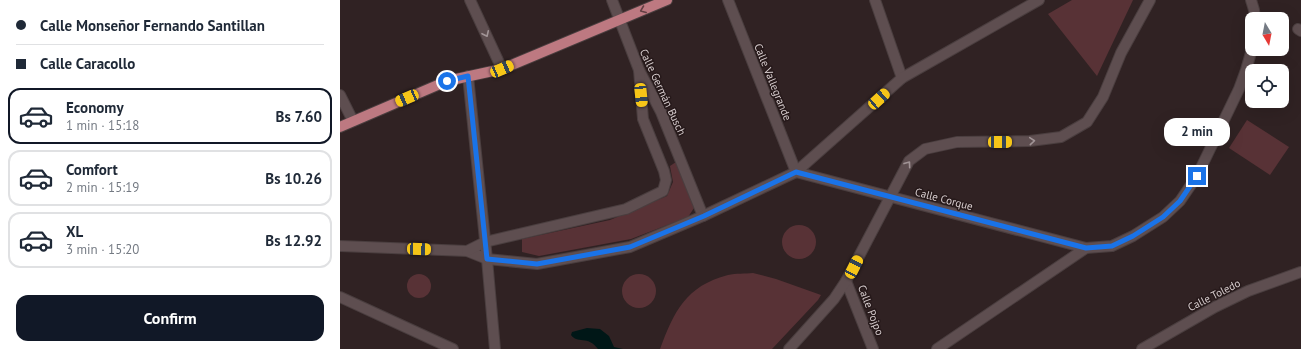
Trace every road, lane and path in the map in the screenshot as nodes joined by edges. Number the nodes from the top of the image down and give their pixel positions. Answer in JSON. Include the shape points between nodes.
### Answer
{"nodes":[{"id":1,"x":470,"y":0,"type":"edge"},
{"id":2,"x":612,"y":0,"type":"edge"},
{"id":3,"x":667,"y":0,"type":"edge"},
{"id":4,"x":728,"y":0,"type":"edge"},
{"id":5,"x":875,"y":0,"type":"edge"},
{"id":6,"x":1039,"y":0,"type":"edge"},
{"id":7,"x":1150,"y":0,"type":"edge"},
{"id":8,"x":1156,"y":0,"type":"edge"},
{"id":9,"x":1251,"y":0,"type":"edge"},
{"id":10,"x":1254,"y":12,"type":"edge"},
{"id":11,"x":619,"y":19,"type":"junction"},
{"id":12,"x":1250,"y":56,"type":"edge"},
{"id":13,"x":502,"y":69,"type":"junction"},
{"id":14,"x":638,"y":70,"type":"junction"},
{"id":15,"x":468,"y":76,"type":"junction"},
{"id":16,"x":902,"y":78,"type":"junction"},
{"id":17,"x":1112,"y":78,"type":"junction"},
{"id":18,"x":340,"y":95,"type":"edge"},
{"id":19,"x":353,"y":121,"type":"junction"},
{"id":20,"x":340,"y":127,"type":"edge"},
{"id":21,"x":796,"y":172,"type":"junction"},
{"id":22,"x":889,"y":198,"type":"junction"},
{"id":23,"x":704,"y":216,"type":"junction"},
{"id":24,"x":485,"y":242,"type":"junction"},
{"id":25,"x":340,"y":246,"type":"edge"},
{"id":26,"x":1086,"y":248,"type":"junction"},
{"id":27,"x":467,"y":251,"type":"junction"},
{"id":28,"x":487,"y":259,"type":"junction"},
{"id":29,"x":1301,"y":272,"type":"edge"},
{"id":30,"x":846,"y":281,"type":"junction"},
{"id":31,"x":340,"y":297,"type":"edge"},
{"id":32,"x":453,"y":349,"type":"edge"},
{"id":33,"x":495,"y":349,"type":"edge"},
{"id":34,"x":788,"y":349,"type":"edge"},
{"id":35,"x":873,"y":349,"type":"edge"},
{"id":36,"x":937,"y":349,"type":"edge"},
{"id":37,"x":1142,"y":349,"type":"edge"}],
"edges":[{"from":1,"to":13,"type":"street","one_way":true},
{"from":2,"to":11,"type":"street","name":"Calle Germán Busch"},
{"from":3,"to":11,"type":"main road","one_way":true},
{"from":4,"to":21,"type":"street","name":"Calle Vallegrande"},
{"from":5,"to":16,"type":"street"},
{"from":6,"to":16,"type":"street"},
{"from":7,"to":17,"type":"street","via":[[1121,53]]},
{"from":8,"to":17,"type":"street"},
{"from":9,"to":10,"type":"street"},
{"from":11,"to":13,"type":"main road"},
{"from":11,"to":14,"type":"street","name":"Calle Germán Busch"},
{"from":12,"to":26,"type":"street","via":[[1238,90],[1197,176],[1180,201],[1163,217],[1133,236],[1112,246]]},
{"from":13,"to":15,"type":"main road"},
{"from":14,"to":23,"type":"street","name":"Calle Germán Busch","via":[[661,112]]},
{"from":14,"to":24,"type":"street","via":[[643,119],[664,170],[666,180],[663,191],[626,209]]},
{"from":15,"to":19,"type":"main road","via":[[447,81]]},
{"from":15,"to":24,"type":"street"},
{"from":16,"to":21,"type":"street"},
{"from":22,"to":17,"type":"street","one_way":true,"via":[[909,161],[925,149],[957,142],[1030,141],[1060,137],[1087,122],[1103,98]]},
{"from":18,"to":19,"type":"street"},
{"from":19,"to":20,"type":"main road"},
{"from":21,"to":22,"type":"street","name":"Calle Corque"},
{"from":21,"to":23,"type":"street"},
{"from":22,"to":26,"type":"street","name":"Calle Corque"},
{"from":22,"to":30,"type":"street"},
{"from":23,"to":28,"type":"street","via":[[630,247],[537,264]]},
{"from":24,"to":27,"type":"street"},
{"from":24,"to":28,"type":"street"},
{"from":25,"to":27,"type":"street"},
{"from":26,"to":36,"type":"street"},
{"from":27,"to":28,"type":"street"},
{"from":28,"to":33,"type":"street"},
{"from":29,"to":37,"type":"street","name":"Calle Toledo","via":[[1215,306]]},
{"from":30,"to":34,"type":"street","via":[[834,299]]},
{"from":30,"to":35,"type":"street","name":"Calle Pojpo"},
{"from":31,"to":32,"type":"street"}]}
